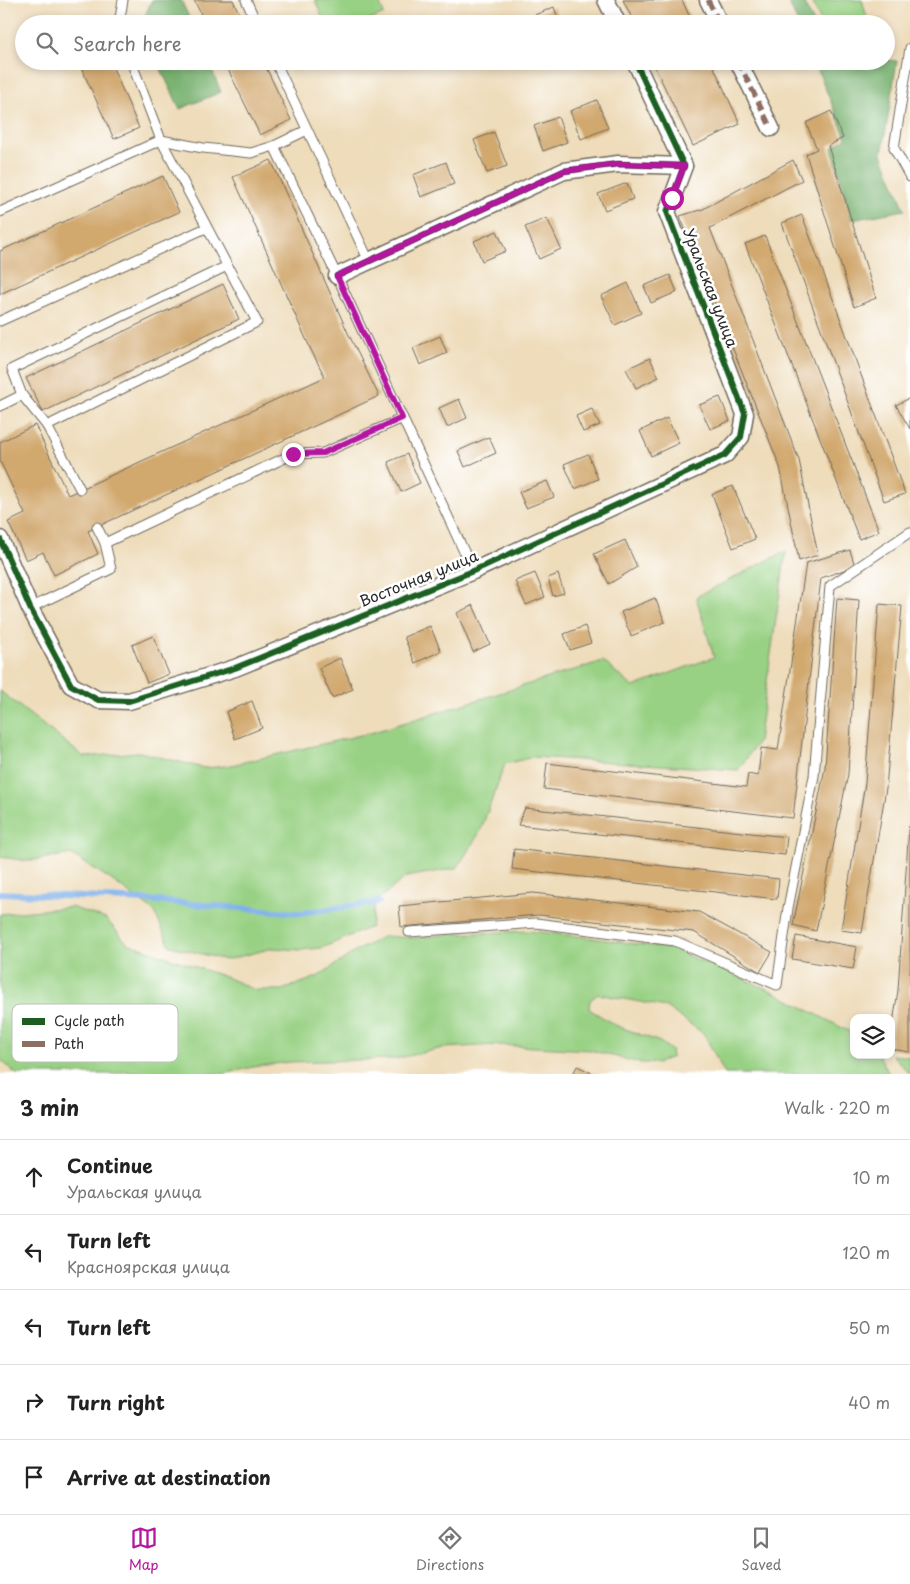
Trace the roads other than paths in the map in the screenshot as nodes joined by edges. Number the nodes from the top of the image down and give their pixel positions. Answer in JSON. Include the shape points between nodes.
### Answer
{"nodes":[{"id":1,"x":123,"y":0,"type":"edge"},
{"id":2,"x":246,"y":0,"type":"edge"},
{"id":3,"x":606,"y":0,"type":"edge"},
{"id":4,"x":708,"y":0,"type":"edge"},
{"id":5,"x":120,"y":15,"type":"edge"},
{"id":6,"x":253,"y":15,"type":"edge"},
{"id":7,"x":614,"y":15,"type":"edge"},
{"id":8,"x":716,"y":15,"type":"edge"},
{"id":9,"x":910,"y":48,"type":"edge"},
{"id":10,"x":134,"y":70,"type":"edge"},
{"id":11,"x":279,"y":70,"type":"edge"},
{"id":12,"x":639,"y":70,"type":"edge"},
{"id":13,"x":742,"y":70,"type":"edge"},
{"id":14,"x":771,"y":128,"type":"dead end"},
{"id":15,"x":307,"y":130,"type":"junction"},
{"id":16,"x":161,"y":140,"type":"junction"},
{"id":17,"x":274,"y":146,"type":"junction"},
{"id":18,"x":684,"y":166,"type":"junction"},
{"id":19,"x":910,"y":177,"type":"edge"},
{"id":20,"x":0,"y":212,"type":"edge"},
{"id":21,"x":206,"y":228,"type":"junction"},
{"id":22,"x":369,"y":261,"type":"junction"},
{"id":23,"x":227,"y":266,"type":"junction"},
{"id":24,"x":337,"y":276,"type":"junction"},
{"id":25,"x":0,"y":321,"type":"edge"},
{"id":26,"x":22,"y":395,"type":"junction"},
{"id":27,"x":0,"y":406,"type":"edge"},
{"id":28,"x":745,"y":414,"type":"joint"},
{"id":29,"x":402,"y":418,"type":"junction"},
{"id":30,"x":47,"y":426,"type":"junction"},
{"id":31,"x":80,"y":489,"type":"dead end"},
{"id":32,"x":97,"y":527,"type":"dead end"},
{"id":33,"x":910,"y":532,"type":"edge"},
{"id":34,"x":0,"y":539,"type":"edge"},
{"id":35,"x":105,"y":543,"type":"junction"},
{"id":36,"x":473,"y":571,"type":"junction"},
{"id":37,"x":30,"y":608,"type":"junction"},
{"id":38,"x":409,"y":932,"type":"dead end"}],
"edges":[{"from":1,"to":5,"type":"lane"},
{"from":2,"to":6,"type":"lane"},
{"from":3,"to":7,"type":"street"},
{"from":4,"to":8,"type":"street"},
{"from":9,"to":19,"type":"lane","via":[[894,148]]},
{"from":10,"to":16,"type":"lane"},
{"from":11,"to":15,"type":"lane"},
{"from":12,"to":18,"type":"street"},
{"from":13,"to":14,"type":"street"},
{"from":15,"to":17,"type":"lane"},
{"from":15,"to":22,"type":"lane"},
{"from":16,"to":17,"type":"lane","via":[[251,153]]},
{"from":16,"to":20,"type":"lane"},
{"from":16,"to":21,"type":"lane"},
{"from":17,"to":24,"type":"lane"},
{"from":18,"to":22,"type":"street","via":[[618,164],[564,171]]},
{"from":18,"to":28,"type":"street","name":"Уральская улица","via":[[667,212]]},
{"from":21,"to":23,"type":"lane"},
{"from":21,"to":25,"type":"lane"},
{"from":22,"to":24,"type":"street"},
{"from":23,"to":26,"type":"lane","via":[[12,369]]},
{"from":23,"to":30,"type":"lane","via":[[257,322]]},
{"from":24,"to":29,"type":"lane"},
{"from":26,"to":27,"type":"lane"},
{"from":26,"to":30,"type":"lane"},
{"from":28,"to":36,"type":"street","name":"Восточная улица","via":[[741,436],[725,455]]},
{"from":29,"to":35,"type":"lane","via":[[323,453],[293,454]]},
{"from":29,"to":36,"type":"lane"},
{"from":30,"to":31,"type":"lane"},
{"from":32,"to":35,"type":"lane"},
{"from":33,"to":38,"type":"lane","via":[[830,586],[814,776],[788,908],[777,985],[675,941],[536,923]]},
{"from":34,"to":37,"type":"street"},
{"from":35,"to":37,"type":"lane","via":[[111,568]]},
{"from":36,"to":37,"type":"street","name":"Восточная улица","via":[[235,668],[129,701],[98,700],[71,685]]}]}
